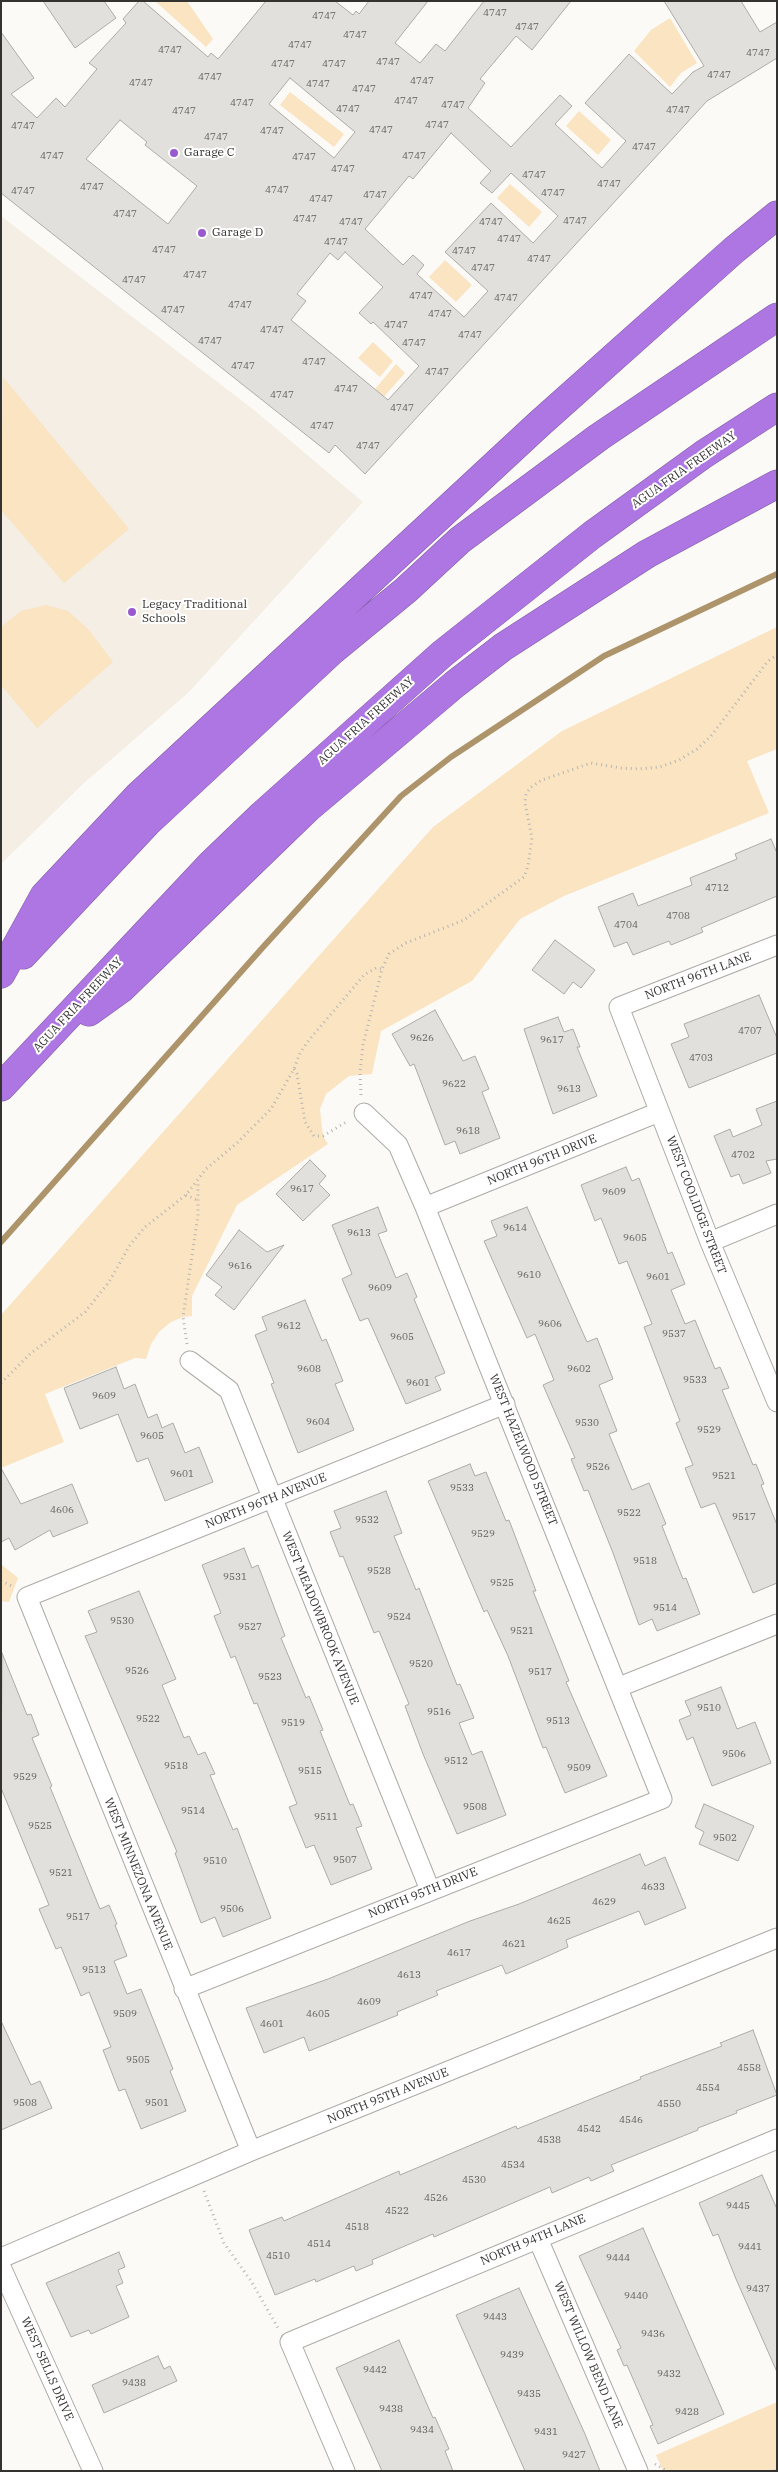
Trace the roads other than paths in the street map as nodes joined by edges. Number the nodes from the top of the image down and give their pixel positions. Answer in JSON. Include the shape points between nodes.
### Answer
{"nodes":[{"id":1,"x":777,"y":215,"type":"edge"},
{"id":2,"x":777,"y":316,"type":"edge"},
{"id":3,"x":777,"y":407,"type":"edge"},
{"id":4,"x":777,"y":484,"type":"edge"},
{"id":5,"x":777,"y":945,"type":"edge"},
{"id":6,"x":1,"y":976,"type":"edge"},
{"id":7,"x":619,"y":1007,"type":"joint"},
{"id":8,"x":39,"y":1047,"type":"junction"},
{"id":9,"x":1,"y":1087,"type":"edge"},
{"id":10,"x":659,"y":1112,"type":"junction"},
{"id":11,"x":364,"y":1113,"type":"road end"},
{"id":12,"x":425,"y":1207,"type":"junction"},
{"id":13,"x":777,"y":1214,"type":"edge"},
{"id":14,"x":710,"y":1242,"type":"junction"},
{"id":15,"x":190,"y":1361,"type":"road end"},
{"id":16,"x":777,"y":1402,"type":"edge"},
{"id":17,"x":505,"y":1404,"type":"junction"},
{"id":18,"x":272,"y":1498,"type":"junction"},
{"id":19,"x":27,"y":1597,"type":"joint"},
{"id":20,"x":777,"y":1624,"type":"edge"},
{"id":21,"x":619,"y":1687,"type":"junction"},
{"id":22,"x":662,"y":1799,"type":"joint"},
{"id":23,"x":430,"y":1890,"type":"junction"},
{"id":24,"x":777,"y":1938,"type":"edge"},
{"id":25,"x":184,"y":1989,"type":"junction"},
{"id":26,"x":777,"y":2139,"type":"edge"},
{"id":27,"x":251,"y":2151,"type":"junction"},
{"id":28,"x":538,"y":2239,"type":"junction"},
{"id":29,"x":1,"y":2258,"type":"edge"},
{"id":30,"x":1,"y":2267,"type":"edge"},
{"id":31,"x":93,"y":2471,"type":"edge"},
{"id":32,"x":345,"y":2471,"type":"edge"},
{"id":33,"x":638,"y":2471,"type":"edge"}],
"edges":[{"from":1,"to":6,"type":"highway","via":[[539,424],[138,796],[44,896]]},
{"from":2,"to":6,"type":"highway","via":[[599,436],[460,540],[333,650],[147,823]]},
{"from":3,"to":8,"type":"highway","name":"AGUA FRIA FREEWAY","via":[[704,454],[592,535],[442,654],[211,864]]},
{"from":4,"to":8,"type":"highway","via":[[647,554],[482,663],[406,723],[314,803],[121,989]]},
{"from":5,"to":7,"type":"street","name":"NORTH 96TH LANE"},
{"from":7,"to":10,"type":"street","name":"WEST COOLIDGE STREET"},
{"from":8,"to":9,"type":"highway","name":"AGUA FRIA FREEWAY"},
{"from":10,"to":12,"type":"street","name":"NORTH 96TH DRIVE"},
{"from":10,"to":14,"type":"street","name":"WEST COOLIDGE STREET"},
{"from":11,"to":12,"type":"street","name":"WEST HAZELWOOD STREET","via":[[398,1145]]},
{"from":12,"to":17,"type":"street","name":"WEST HAZELWOOD STREET"},
{"from":13,"to":14,"type":"street"},
{"from":14,"to":16,"type":"street","name":"WEST COOLIDGE STREET"},
{"from":15,"to":18,"type":"street","name":"WEST MEADOWBROOK AVENUE","via":[[229,1390]]},
{"from":17,"to":18,"type":"street","name":"NORTH 96TH AVENUE"},
{"from":17,"to":21,"type":"street","name":"WEST HAZELWOOD STREET"},
{"from":18,"to":19,"type":"street","name":"NORTH 96TH AVENUE"},
{"from":18,"to":23,"type":"street","name":"WEST MEADOWBROOK AVENUE"},
{"from":19,"to":25,"type":"street","name":"WEST MINNEZONA AVENUE"},
{"from":20,"to":21,"type":"street"},
{"from":21,"to":22,"type":"street","name":"WEST HAZELWOOD STREET"},
{"from":22,"to":23,"type":"street","name":"NORTH 95TH DRIVE"},
{"from":23,"to":25,"type":"street","name":"NORTH 95TH DRIVE"},
{"from":24,"to":27,"type":"street","name":"NORTH 95TH AVENUE"},
{"from":25,"to":27,"type":"street","name":"WEST MINNEZONA AVENUE"},
{"from":26,"to":28,"type":"street","name":"NORTH 94TH LANE"},
{"from":27,"to":29,"type":"street","name":"NORTH 95TH AVENUE"},
{"from":28,"to":32,"type":"street","name":"NORTH 94TH LANE","via":[[290,2342]]},
{"from":28,"to":33,"type":"street","name":"WEST WILLOW BEND LANE"},
{"from":30,"to":31,"type":"street","name":"WEST SELLS DRIVE"}]}
